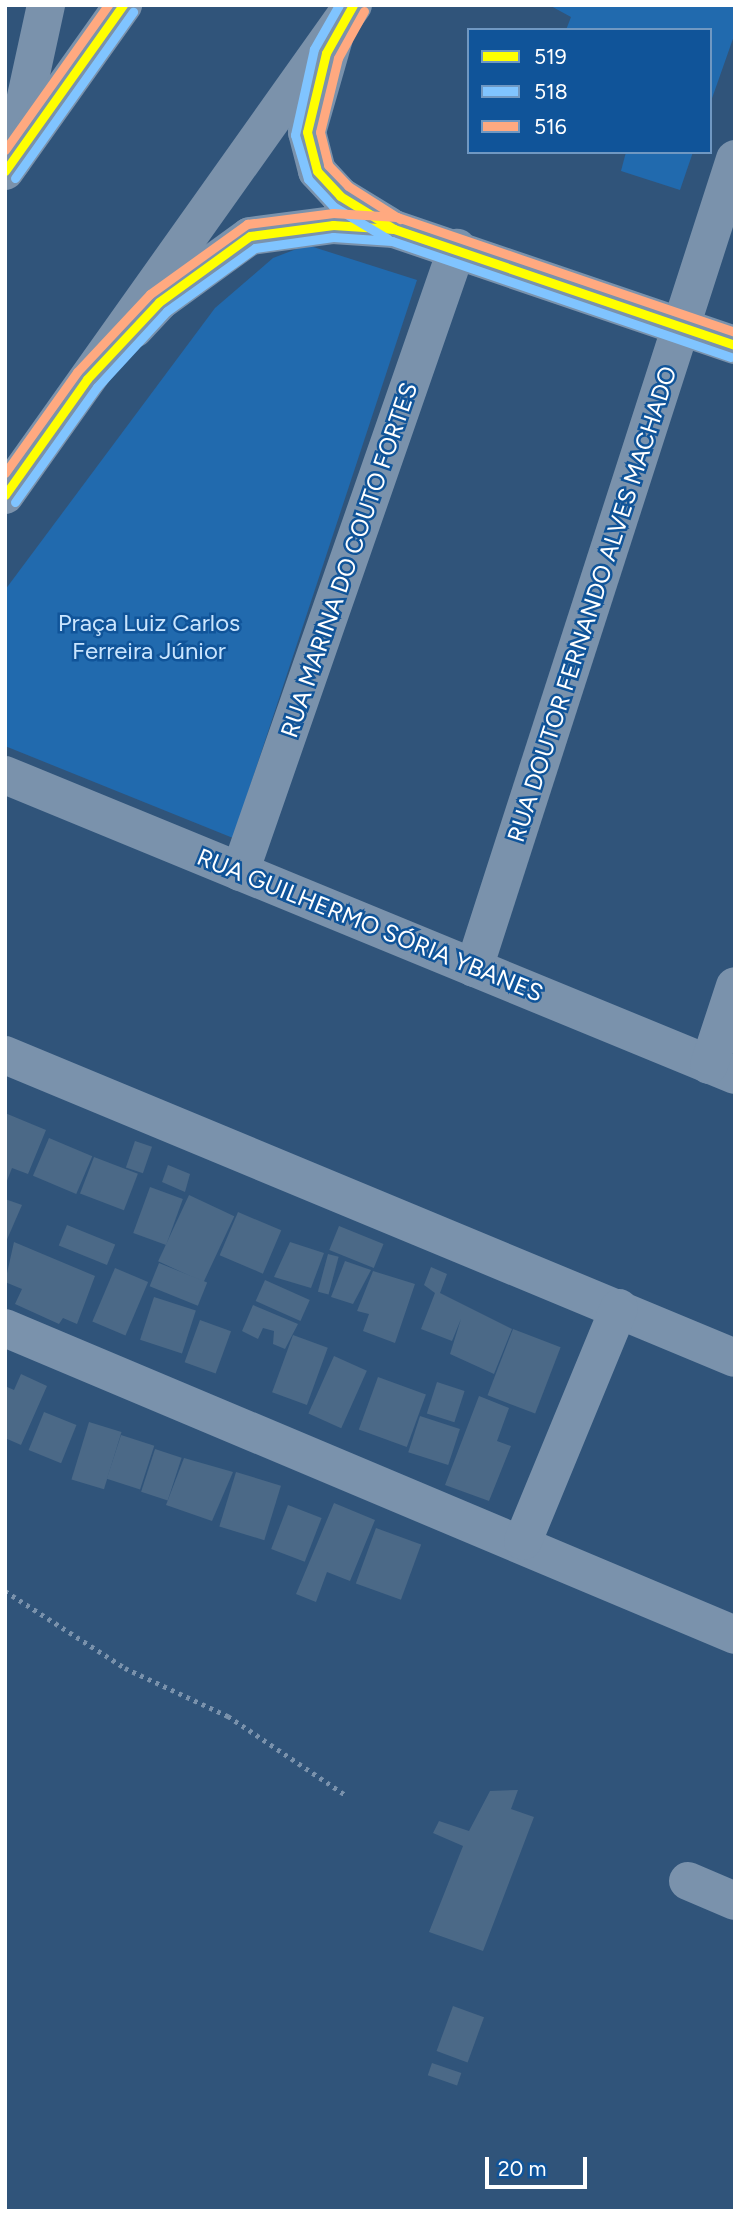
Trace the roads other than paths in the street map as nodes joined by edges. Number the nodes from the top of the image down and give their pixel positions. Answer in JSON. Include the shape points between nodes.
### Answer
{"nodes":[{"id":1,"x":46,"y":5,"type":"edge"},
{"id":2,"x":123,"y":5,"type":"edge"},
{"id":3,"x":351,"y":8,"type":"edge"},
{"id":4,"x":735,"y":159,"type":"edge"},
{"id":5,"x":9,"y":166,"type":"edge"},
{"id":6,"x":394,"y":229,"type":"junction"},
{"id":7,"x":457,"y":248,"type":"junction"},
{"id":8,"x":683,"y":327,"type":"junction"},
{"id":9,"x":735,"y":345,"type":"edge"},
{"id":10,"x":88,"y":379,"type":"junction"},
{"id":11,"x":10,"y":482,"type":"edge"},
{"id":12,"x":5,"y":775,"type":"edge"},
{"id":13,"x":240,"y":872,"type":"junction"},
{"id":14,"x":474,"y":968,"type":"junction"},
{"id":15,"x":735,"y":986,"type":"edge"},
{"id":16,"x":5,"y":1055,"type":"edge"},
{"id":17,"x":722,"y":1070,"type":"edge"},
{"id":18,"x":619,"y":1308,"type":"junction"},
{"id":19,"x":5,"y":1328,"type":"edge"},
{"id":20,"x":735,"y":1358,"type":"edge"},
{"id":21,"x":523,"y":1541,"type":"junction"},
{"id":22,"x":735,"y":1634,"type":"edge"},
{"id":23,"x":688,"y":1881,"type":"dead end"},
{"id":24,"x":735,"y":1901,"type":"edge"}],
"edges":[{"from":1,"to":5,"type":"street"},
{"from":2,"to":5,"type":"highway"},
{"from":3,"to":6,"type":"street","via":[[326,54],[307,132],[324,179]]},
{"from":3,"to":10,"type":"highway"},
{"from":4,"to":8,"type":"street","name":"RUA DOUTOR FERNANDO ALVES MACHADO"},
{"from":6,"to":7,"type":"street"},
{"from":6,"to":10,"type":"street","via":[[333,225],[250,236],[159,302]]},
{"from":7,"to":8,"type":"street"},
{"from":7,"to":13,"type":"street","name":"RUA MARINA DO COUTO FORTES"},
{"from":8,"to":9,"type":"street"},
{"from":8,"to":14,"type":"street","name":"RUA DOUTOR FERNANDO ALVES MACHADO"},
{"from":10,"to":11,"type":"highway"},
{"from":12,"to":13,"type":"street","name":"RUA GUILHERMO SÓRIA YBANES"},
{"from":13,"to":14,"type":"street","name":"RUA GUILHERMO SÓRIA YBANES"},
{"from":14,"to":17,"type":"street","name":"RUA GUILHERMO SÓRIA YBANES"},
{"from":15,"to":17,"type":"street"},
{"from":16,"to":18,"type":"street"},
{"from":18,"to":20,"type":"street"},
{"from":18,"to":21,"type":"street"},
{"from":19,"to":21,"type":"street"},
{"from":21,"to":22,"type":"street"},
{"from":23,"to":24,"type":"street"}]}
